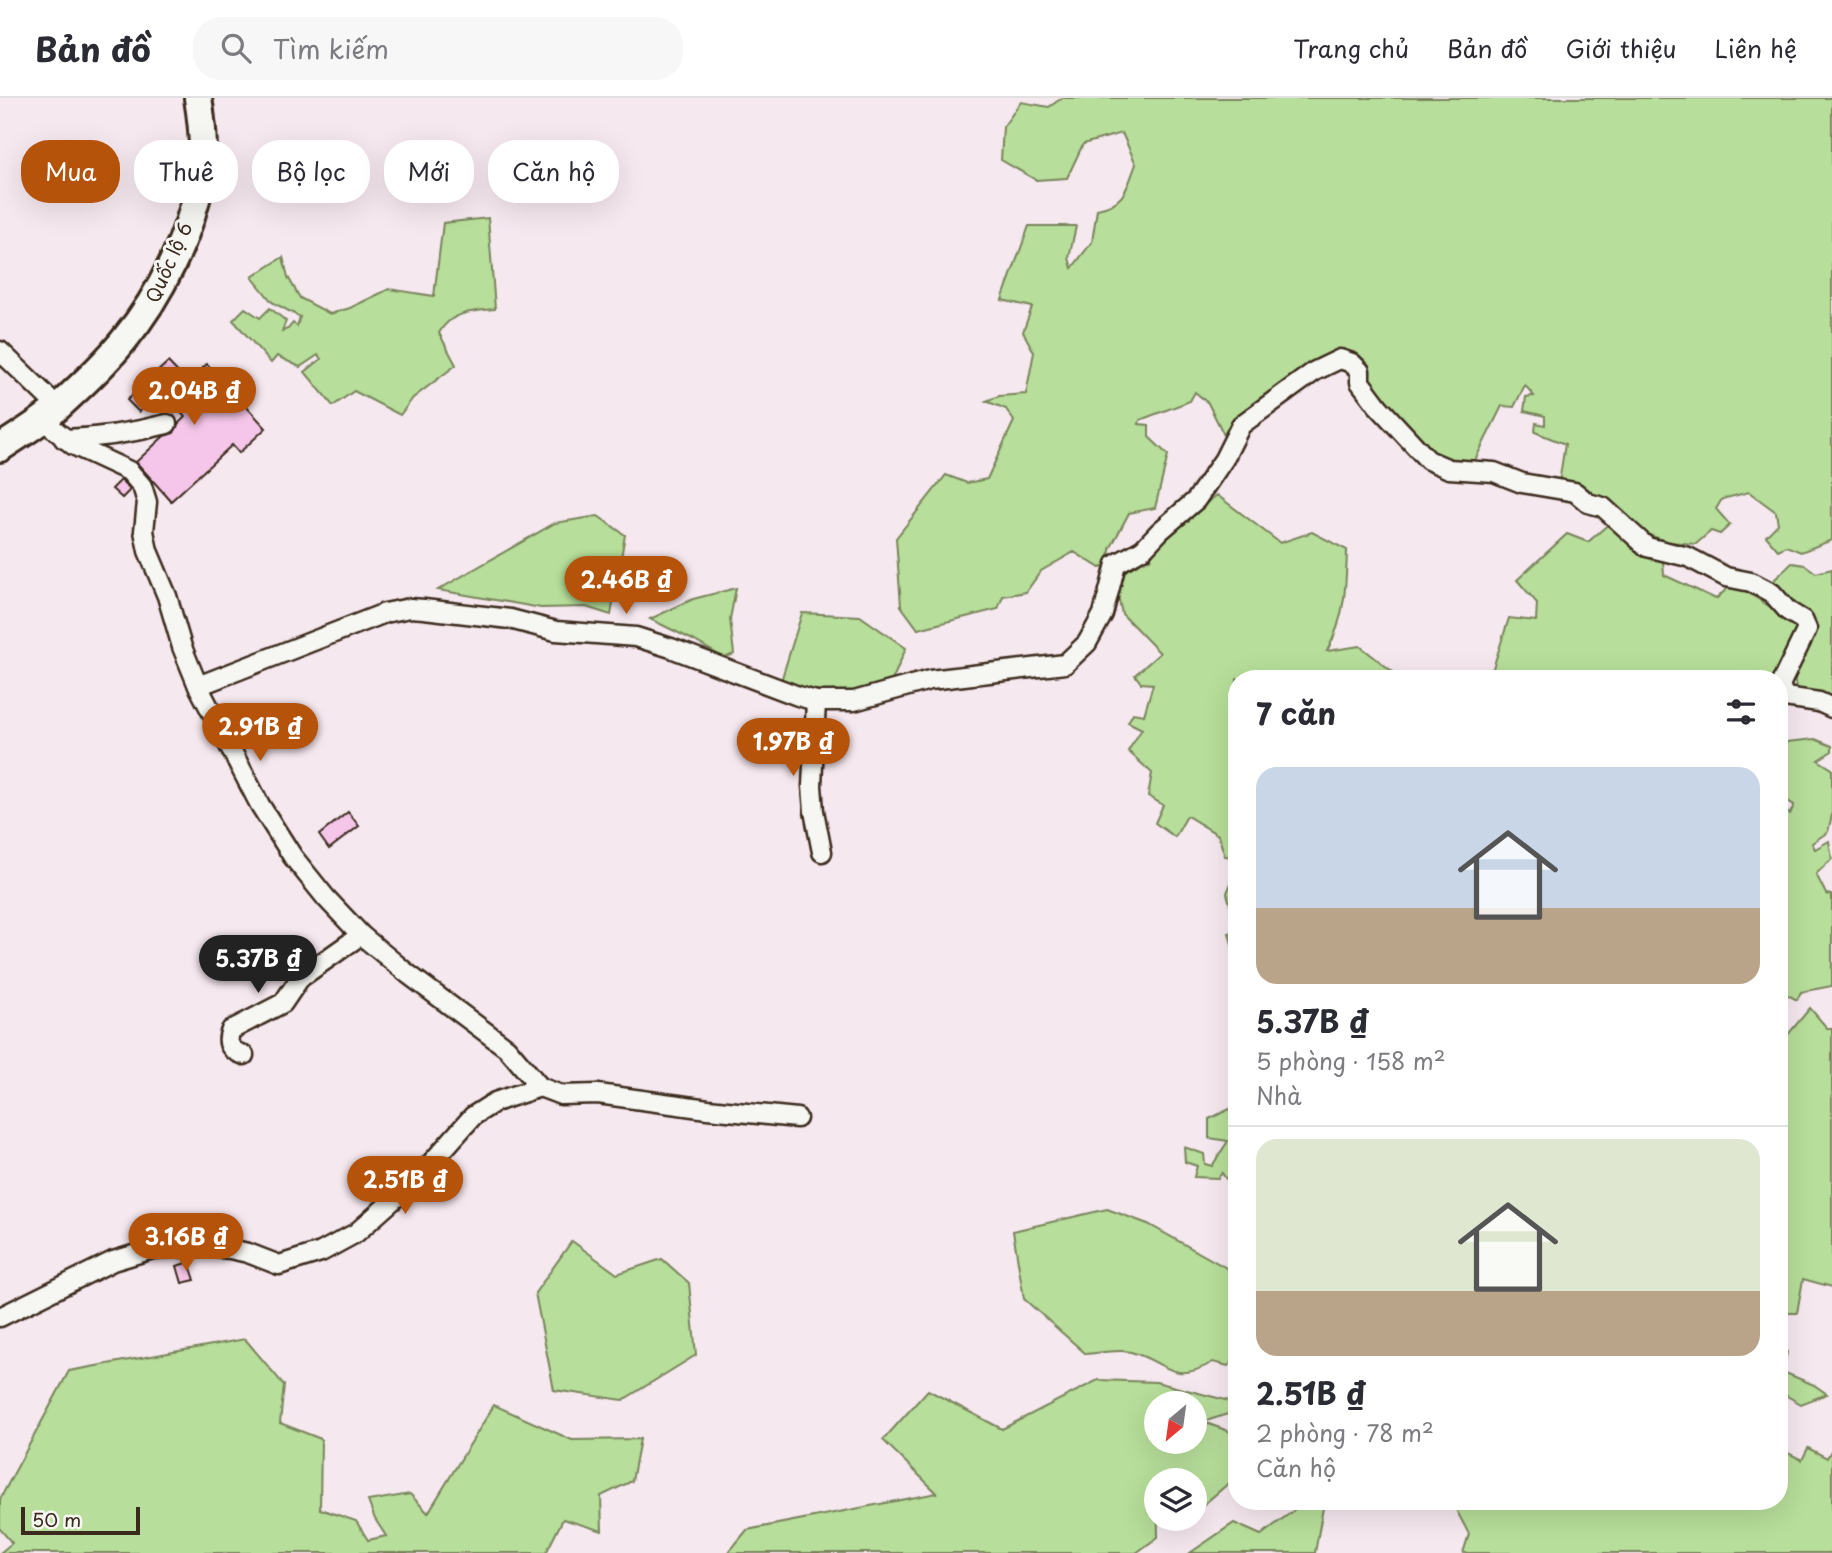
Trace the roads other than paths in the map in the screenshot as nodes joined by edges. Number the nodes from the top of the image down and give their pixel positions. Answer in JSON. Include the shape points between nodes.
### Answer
{"nodes":[{"id":1,"x":198,"y":98,"type":"edge"},
{"id":2,"x":0,"y":351,"type":"edge"},
{"id":3,"x":50,"y":413,"type":"junction"},
{"id":4,"x":167,"y":424,"type":"dead end"},
{"id":5,"x":64,"y":439,"type":"junction"},
{"id":6,"x":0,"y":447,"type":"edge"},
{"id":7,"x":1787,"y":670,"type":"edge"},
{"id":8,"x":198,"y":686,"type":"junction"},
{"id":9,"x":1788,"y":697,"type":"edge"},
{"id":10,"x":816,"y":701,"type":"junction"},
{"id":11,"x":1832,"y":708,"type":"edge"},
{"id":12,"x":822,"y":852,"type":"dead end"},
{"id":13,"x":361,"y":934,"type":"junction"},
{"id":14,"x":244,"y":1055,"type":"dead end"},
{"id":15,"x":540,"y":1087,"type":"junction"},
{"id":16,"x":797,"y":1118,"type":"dead end"},
{"id":17,"x":0,"y":1317,"type":"edge"}],
"edges":[{"from":1,"to":3,"type":"highway","name":"Quốc lộ 6","via":[[201,176],[178,251],[146,311],[123,342]]},
{"from":2,"to":3,"type":"street"},
{"from":3,"to":5,"type":"street"},
{"from":3,"to":6,"type":"highway","name":"Quốc lộ 6"},
{"from":4,"to":5,"type":"street","via":[[100,438]]},
{"from":5,"to":8,"type":"street","via":[[129,471],[142,485],[148,551]]},
{"from":7,"to":10,"type":"street","via":[[1807,629],[1772,593],[1688,557],[1647,547],[1603,507],[1588,503],[1575,492],[1522,483],[1494,472],[1449,469],[1428,460],[1360,383],[1360,371],[1340,359],[1304,378],[1241,425],[1196,500],[1143,549],[1116,565],[1103,614],[1087,642],[1065,664],[930,680],[854,701]]},
{"from":8,"to":10,"type":"street","via":[[385,613],[410,608],[497,617],[556,631],[636,637]]},
{"from":8,"to":13,"type":"street","via":[[278,834],[326,898]]},
{"from":9,"to":11,"type":"street"},
{"from":10,"to":12,"type":"street","via":[[812,786]]},
{"from":13,"to":14,"type":"street","via":[[300,978],[283,1003],[231,1030],[230,1047]]},
{"from":13,"to":15,"type":"street","via":[[502,1043]]},
{"from":15,"to":16,"type":"street","via":[[561,1095],[598,1094]]},
{"from":15,"to":17,"type":"street","via":[[484,1108],[429,1168],[356,1233],[321,1252],[279,1265],[230,1249],[153,1249],[113,1261]]}]}
